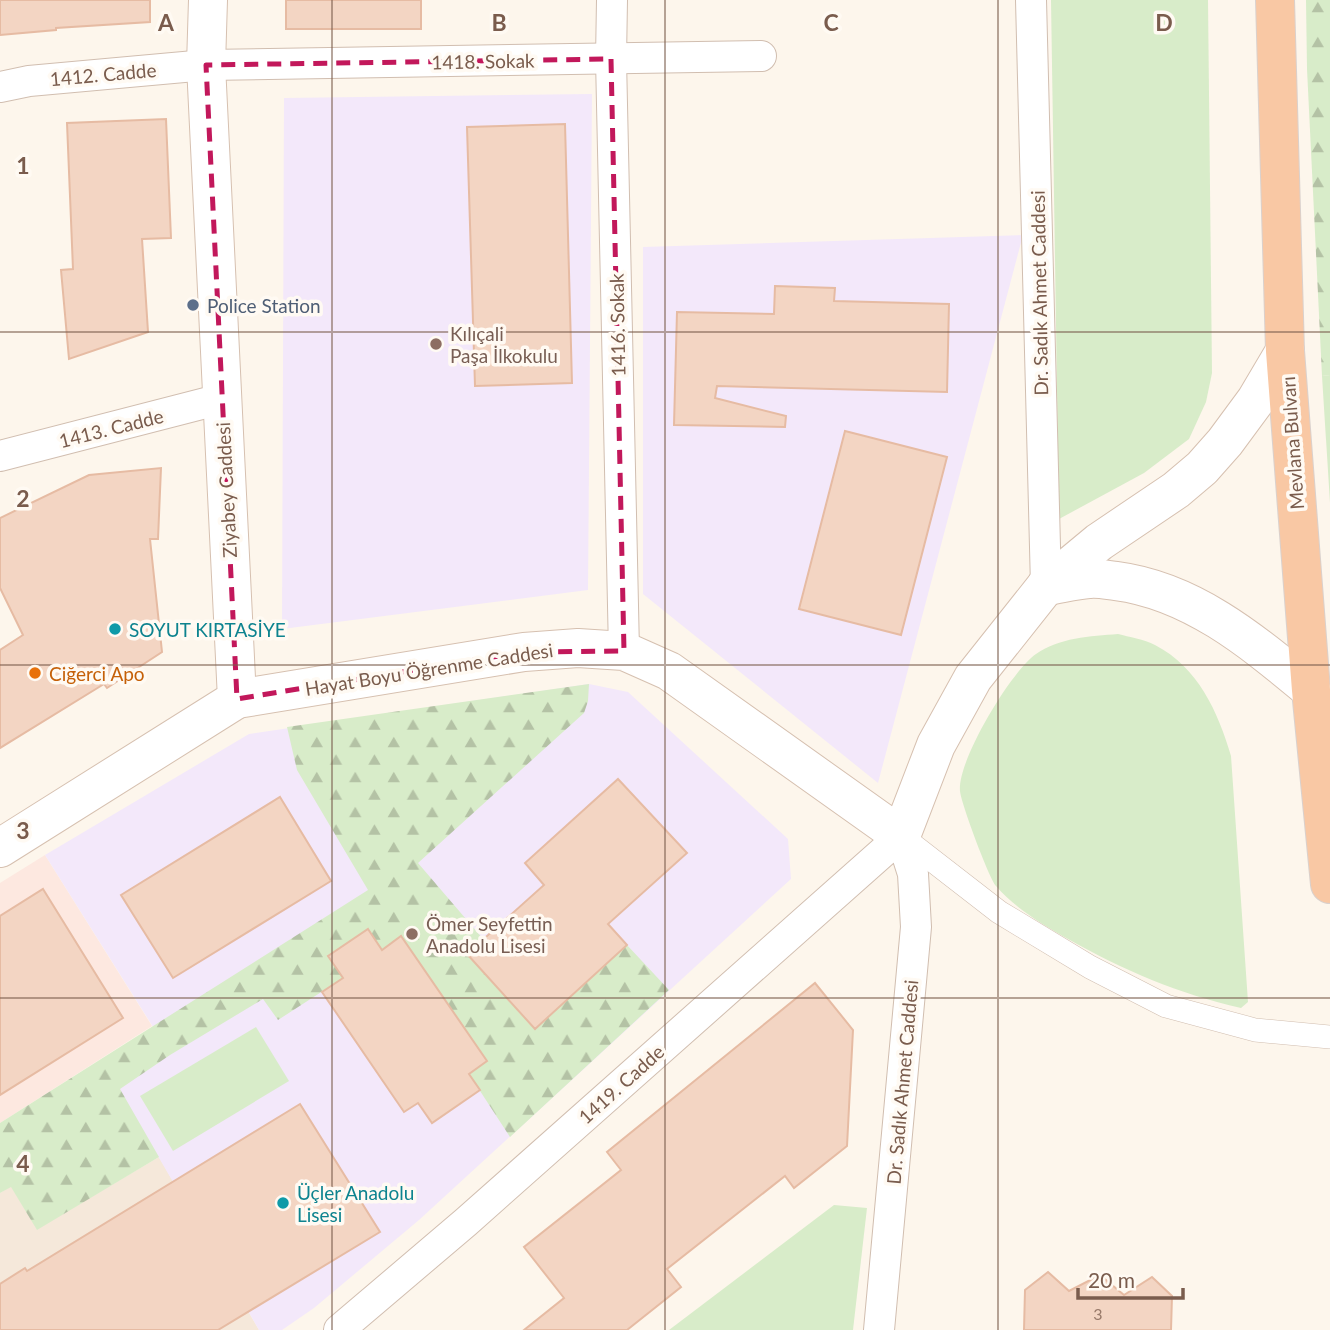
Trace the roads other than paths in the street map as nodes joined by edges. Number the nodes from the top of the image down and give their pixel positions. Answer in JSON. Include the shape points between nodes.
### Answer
{"nodes":[{"id":1,"x":208,"y":0,"type":"edge"},
{"id":2,"x":612,"y":0,"type":"edge"},
{"id":3,"x":1031,"y":0,"type":"edge"},
{"id":4,"x":1275,"y":0,"type":"edge"},
{"id":5,"x":761,"y":56,"type":"dead end"},
{"id":6,"x":611,"y":59,"type":"junction"},
{"id":7,"x":206,"y":65,"type":"junction"},
{"id":8,"x":0,"y":87,"type":"edge"},
{"id":9,"x":1285,"y":351,"type":"junction"},
{"id":10,"x":221,"y":399,"type":"junction"},
{"id":11,"x":0,"y":456,"type":"edge"},
{"id":12,"x":1046,"y":586,"type":"junction"},
{"id":13,"x":624,"y":651,"type":"junction"},
{"id":14,"x":1311,"y":690,"type":"junction"},
{"id":15,"x":237,"y":699,"type":"junction"},
{"id":16,"x":901,"y":836,"type":"junction"},
{"id":17,"x":0,"y":848,"type":"edge"},
{"id":18,"x":1330,"y":884,"type":"edge"},
{"id":19,"x":1330,"y":1037,"type":"edge"},
{"id":20,"x":339,"y":1330,"type":"edge"},
{"id":21,"x":879,"y":1330,"type":"edge"}],
"edges":[{"from":1,"to":7,"type":"main road","name":"Ziyabey Caddesi"},
{"from":2,"to":6,"type":"street","name":"1416. Sokak"},
{"from":3,"to":12,"type":"street","name":"Dr. Sadık Ahmet Caddesi"},
{"from":4,"to":9,"type":"highway","name":"Mevlana Bulvarı"},
{"from":5,"to":6,"type":"street","name":"1418. Sokak"},
{"from":6,"to":7,"type":"street","name":"1418. Sokak"},
{"from":6,"to":13,"type":"street","name":"1416. Sokak"},
{"from":7,"to":8,"type":"street","name":"1412. Cadde"},
{"from":7,"to":10,"type":"main road","name":"Ziyabey Caddesi"},
{"from":9,"to":12,"type":"main road","via":[[1255,400],[1202,468],[1098,542]]},
{"from":9,"to":14,"type":"highway","name":"Mevlana Bulvarı"},
{"from":10,"to":11,"type":"street","name":"1413. Cadde"},
{"from":10,"to":15,"type":"main road","name":"Ziyabey Caddesi"},
{"from":12,"to":14,"type":"main road","via":[[1091,579],[1134,584],[1171,596],[1249,639]]},
{"from":12,"to":16,"type":"main road","via":[[973,678],[936,746]]},
{"from":13,"to":15,"type":"main road","name":"Hayat Boyu Öğrenme Caddesi","via":[[578,648],[524,653]]},
{"from":13,"to":16,"type":"main road","name":"Hayat Boyu Öğrenme Caddesi","via":[[669,671]]},
{"from":14,"to":18,"type":"highway","name":"Mevlana Bulvarı"},
{"from":15,"to":17,"type":"main road"},
{"from":16,"to":19,"type":"street","via":[[999,912],[1166,1006],[1255,1030]]},
{"from":16,"to":20,"type":"street","name":"1419. Cadde"},
{"from":16,"to":21,"type":"street","name":"Dr. Sadık Ahmet Caddesi","via":[[913,874],[916,927]]}]}
